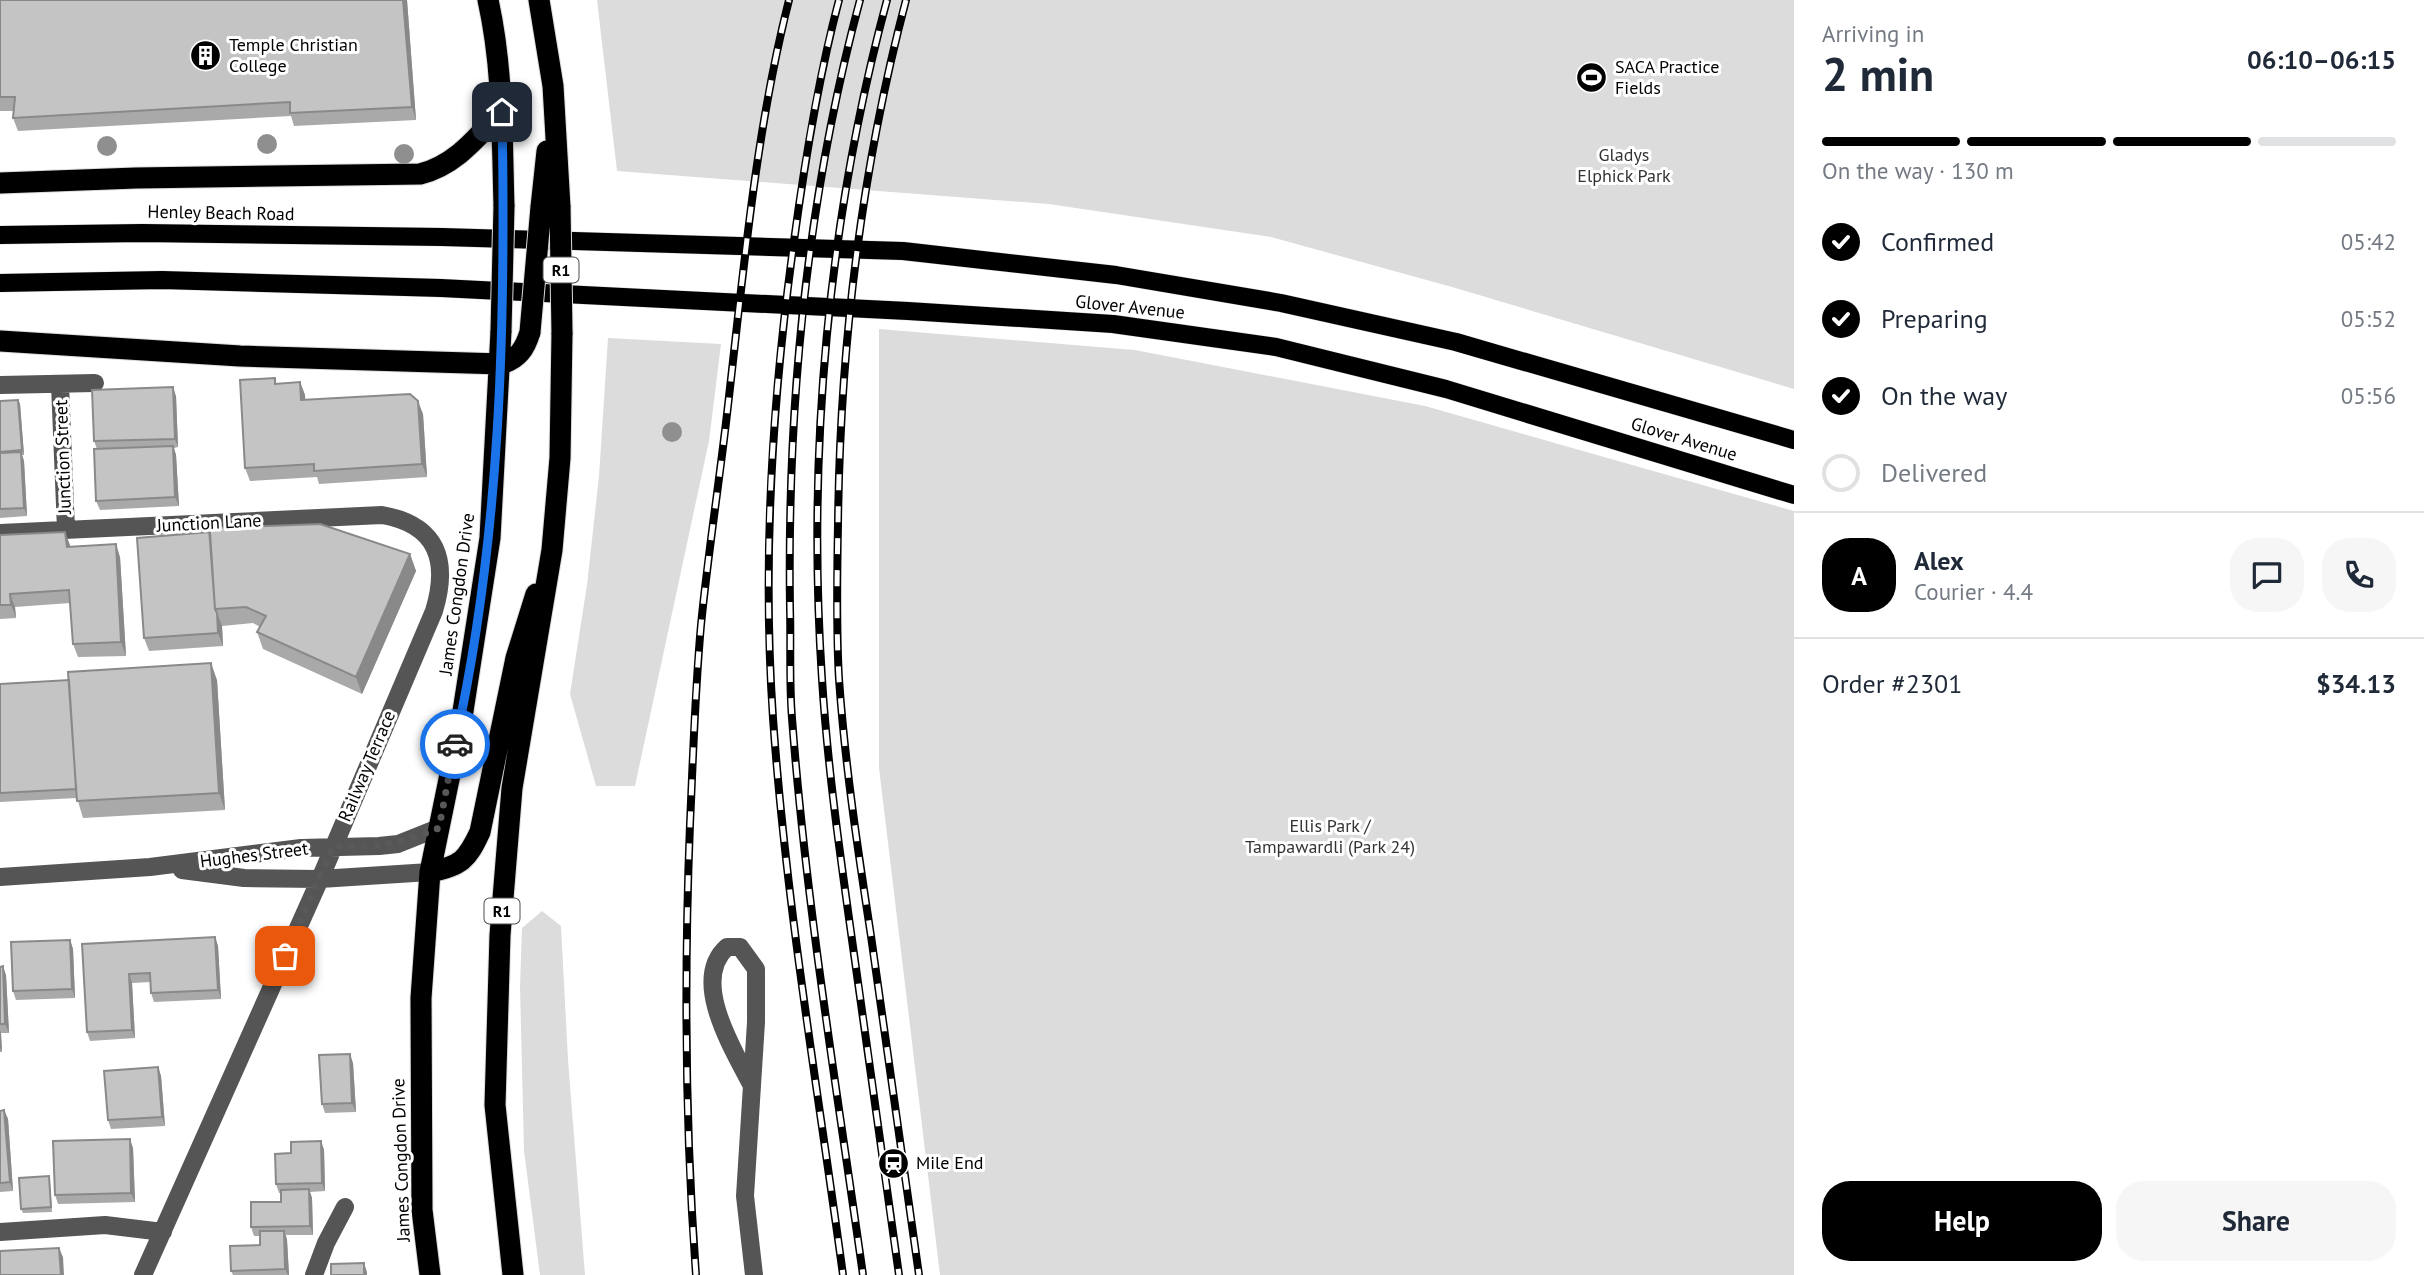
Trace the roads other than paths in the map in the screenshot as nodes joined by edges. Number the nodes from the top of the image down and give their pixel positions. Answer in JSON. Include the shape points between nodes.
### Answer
{"nodes":[{"id":1,"x":488,"y":0,"type":"edge"},
{"id":2,"x":539,"y":0,"type":"edge"},
{"id":3,"x":502,"y":112,"type":"junction"},
{"id":4,"x":0,"y":183,"type":"edge"},
{"id":5,"x":551,"y":207,"type":"junction"},
{"id":6,"x":0,"y":234,"type":"edge"},
{"id":7,"x":442,"y":237,"type":"joint"},
{"id":8,"x":0,"y":284,"type":"edge"},
{"id":9,"x":0,"y":341,"type":"edge"},
{"id":10,"x":501,"y":363,"type":"junction"},
{"id":11,"x":95,"y":383,"type":"dead end"},
{"id":12,"x":0,"y":385,"type":"edge"},
{"id":13,"x":60,"y":386,"type":"junction"},
{"id":14,"x":1794,"y":440,"type":"edge"},
{"id":15,"x":1794,"y":495,"type":"edge"},
{"id":16,"x":416,"y":525,"type":"joint"},
{"id":17,"x":66,"y":529,"type":"junction"},
{"id":18,"x":0,"y":533,"type":"edge"},
{"id":19,"x":552,"y":550,"type":"junction"},
{"id":20,"x":439,"y":828,"type":"junction"},
{"id":21,"x":333,"y":846,"type":"junction"},
{"id":22,"x":150,"y":867,"type":"junction"},
{"id":23,"x":430,"y":872,"type":"junction"},
{"id":24,"x":0,"y":877,"type":"edge"},
{"id":25,"x":320,"y":878,"type":"junction"},
{"id":26,"x":751,"y":1084,"type":"junction"},
{"id":27,"x":345,"y":1208,"type":"dead end"},
{"id":28,"x":0,"y":1231,"type":"edge"},
{"id":29,"x":163,"y":1232,"type":"junction"},
{"id":30,"x":143,"y":1275,"type":"edge"},
{"id":31,"x":314,"y":1275,"type":"edge"},
{"id":32,"x":430,"y":1275,"type":"edge"},
{"id":33,"x":513,"y":1275,"type":"edge"},
{"id":34,"x":754,"y":1275,"type":"edge"}],
"edges":[{"from":1,"to":3,"type":"highway","name":"James Congdon Drive"},
{"from":2,"to":5,"type":"highway","via":[[553,86]]},
{"from":3,"to":4,"type":"highway","via":[[461,154],[442,167],[419,174]]},
{"from":3,"to":10,"type":"highway","name":"James Congdon Drive","bridge":true},
{"from":5,"to":10,"type":"highway","bridge":true,"via":[[530,332],[519,355]]},
{"from":5,"to":19,"type":"highway","number":"R1","bridge":true,"via":[[562,332],[560,458]]},
{"from":6,"to":7,"type":"main road","name":"Henley Beach Road"},
{"from":7,"to":14,"type":"main road","name":"Glover Avenue","via":[[903,251],[1116,275],[1281,303],[1457,342]]},
{"from":8,"to":15,"type":"main road","name":"Glover Avenue","via":[[162,280],[441,288],[1113,324],[1276,347],[1446,389]]},
{"from":9,"to":10,"type":"highway","via":[[240,356]]},
{"from":10,"to":20,"type":"highway","name":"James Congdon Drive","via":[[490,538]]},
{"from":11,"to":13,"type":"street"},
{"from":12,"to":13,"type":"street"},
{"from":13,"to":17,"type":"street","name":"Junction Street"},
{"from":16,"to":17,"type":"street","name":"Junction Lane","via":[[369,515]]},
{"from":16,"to":21,"type":"street","name":"Railway Terrace","via":[[437,554],[438,598]]},
{"from":17,"to":18,"type":"street","name":"Junction Lane"},
{"from":19,"to":23,"type":"highway","via":[[516,658],[480,832],[470,854],[458,864]]},
{"from":19,"to":33,"type":"highway","number":"R1","via":[[512,788],[500,935],[495,1105]]},
{"from":20,"to":21,"type":"street","name":"Hughes Street","via":[[397,844]]},
{"from":20,"to":23,"type":"highway","name":"James Congdon Drive"},
{"from":21,"to":22,"type":"street","name":"Hughes Street"},
{"from":21,"to":25,"type":"street","name":"Railway Terrace"},
{"from":22,"to":24,"type":"street","name":"Hughes Street"},
{"from":22,"to":25,"type":"street","name":"Hughes Street","via":[[244,877]]},
{"from":23,"to":25,"type":"street","name":"Hughes Street"},
{"from":23,"to":32,"type":"highway","name":"James Congdon Drive","via":[[421,998],[422,1210]]},
{"from":25,"to":29,"type":"street","name":"Railway Terrace"},
{"from":26,"to":26,"type":"street","via":[[756,969],[740,947],[727,947],[719,954],[713,973],[714,1004]]},
{"from":26,"to":34,"type":"street","via":[[745,1196]]},
{"from":27,"to":31,"type":"street"},
{"from":28,"to":29,"type":"street","via":[[105,1225]]},
{"from":29,"to":30,"type":"street","name":"Railway Terrace"}]}
